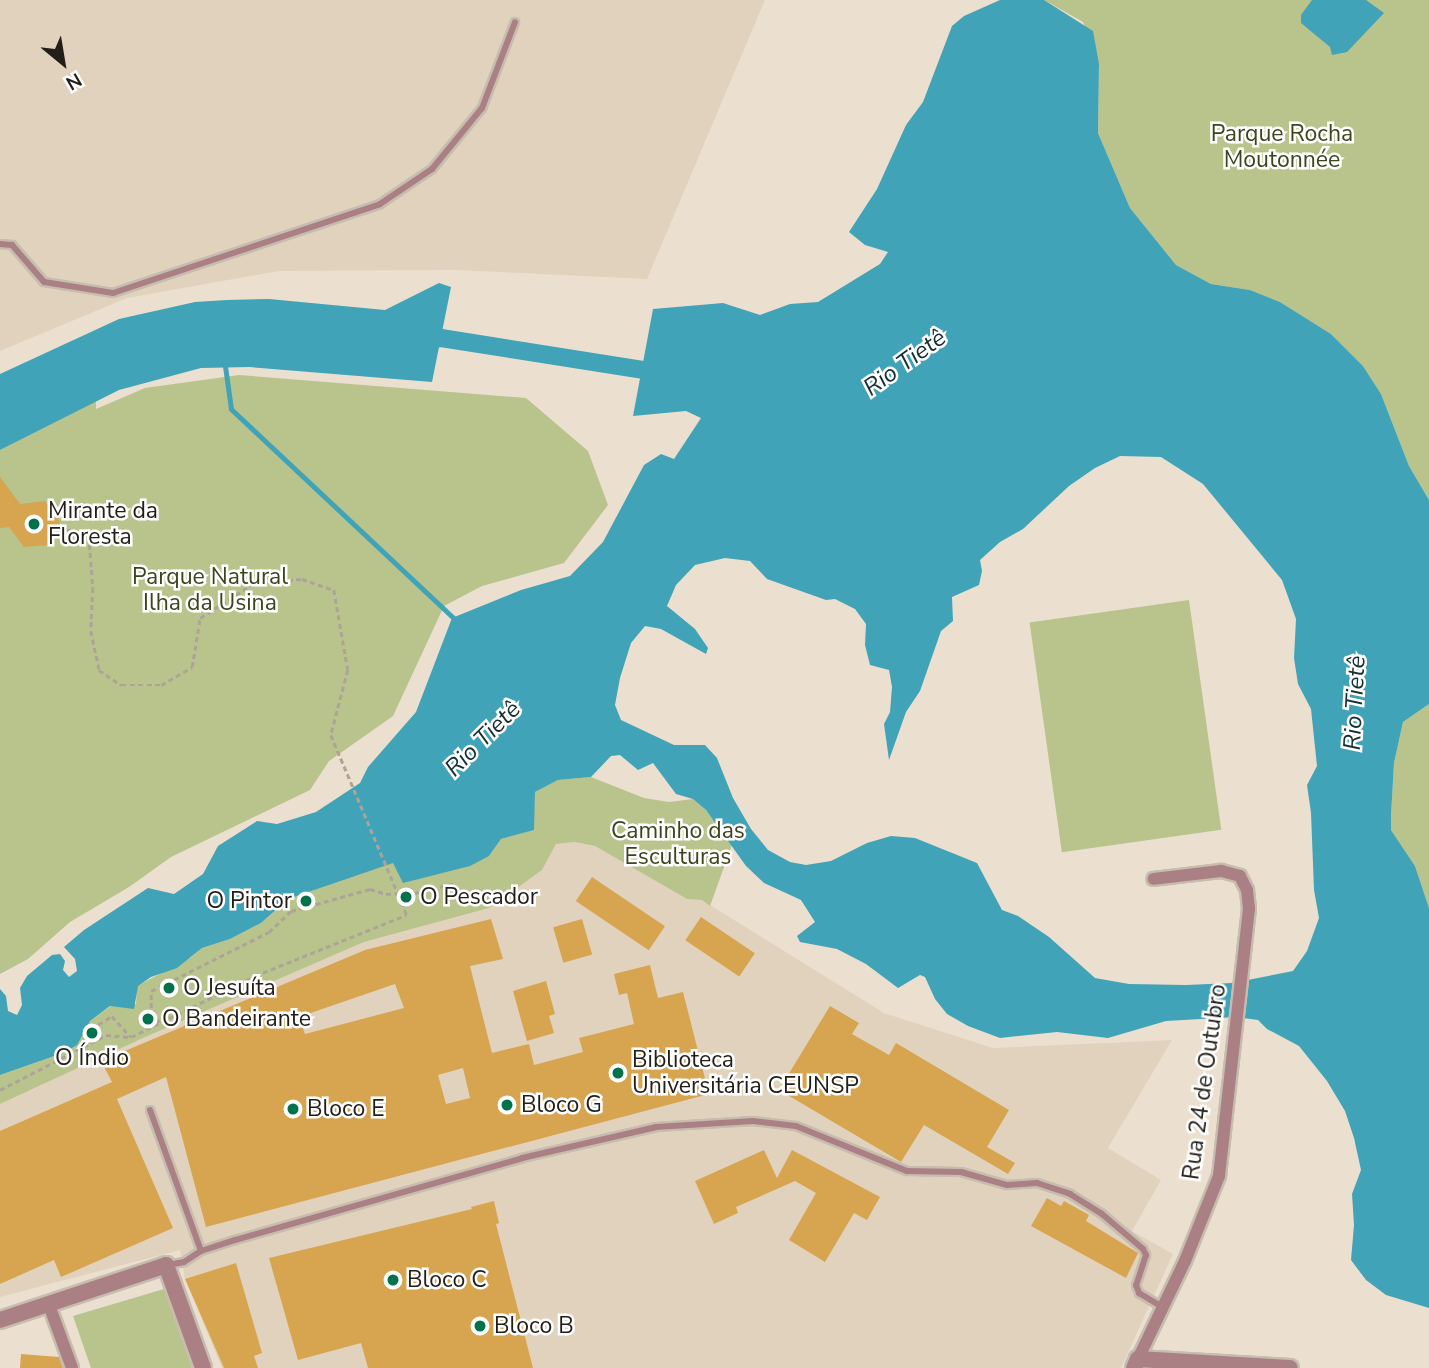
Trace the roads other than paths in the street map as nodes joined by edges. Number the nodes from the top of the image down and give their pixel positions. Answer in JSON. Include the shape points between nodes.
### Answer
{"nodes":[{"id":1,"x":515,"y":22,"type":"dead end"},
{"id":2,"x":0,"y":244,"type":"edge"},
{"id":3,"x":1153,"y":880,"type":"dead end"},
{"id":4,"x":150,"y":1111,"type":"dead end"},
{"id":5,"x":201,"y":1251,"type":"junction"},
{"id":6,"x":166,"y":1265,"type":"junction"},
{"id":7,"x":50,"y":1305,"type":"junction"},
{"id":8,"x":1163,"y":1308,"type":"junction"},
{"id":9,"x":0,"y":1320,"type":"edge"},
{"id":10,"x":1136,"y":1363,"type":"edge"},
{"id":11,"x":72,"y":1368,"type":"edge"},
{"id":12,"x":202,"y":1368,"type":"edge"},
{"id":13,"x":1290,"y":1368,"type":"edge"}],
"edges":[{"from":1,"to":2,"type":"lane","via":[[482,108],[432,169],[380,204],[113,293],[44,282],[12,245]]},
{"from":3,"to":8,"type":"street","name":"Rua 24 de Outubro","via":[[1221,871],[1240,876],[1249,909],[1219,1176]]},
{"from":4,"to":5,"type":"lane"},
{"from":5,"to":6,"type":"lane","via":[[184,1262]]},
{"from":5,"to":8,"type":"lane","via":[[522,1157],[656,1127],[752,1121],[796,1126],[907,1171],[961,1172],[1007,1185],[1037,1183],[1070,1194],[1143,1249],[1146,1255],[1136,1285],[1139,1293]]},
{"from":6,"to":7,"type":"street"},
{"from":6,"to":12,"type":"street"},
{"from":7,"to":9,"type":"street"},
{"from":7,"to":11,"type":"street"},
{"from":8,"to":10,"type":"street","name":"Rua 24 de Outubro"},
{"from":10,"to":13,"type":"street"}]}
